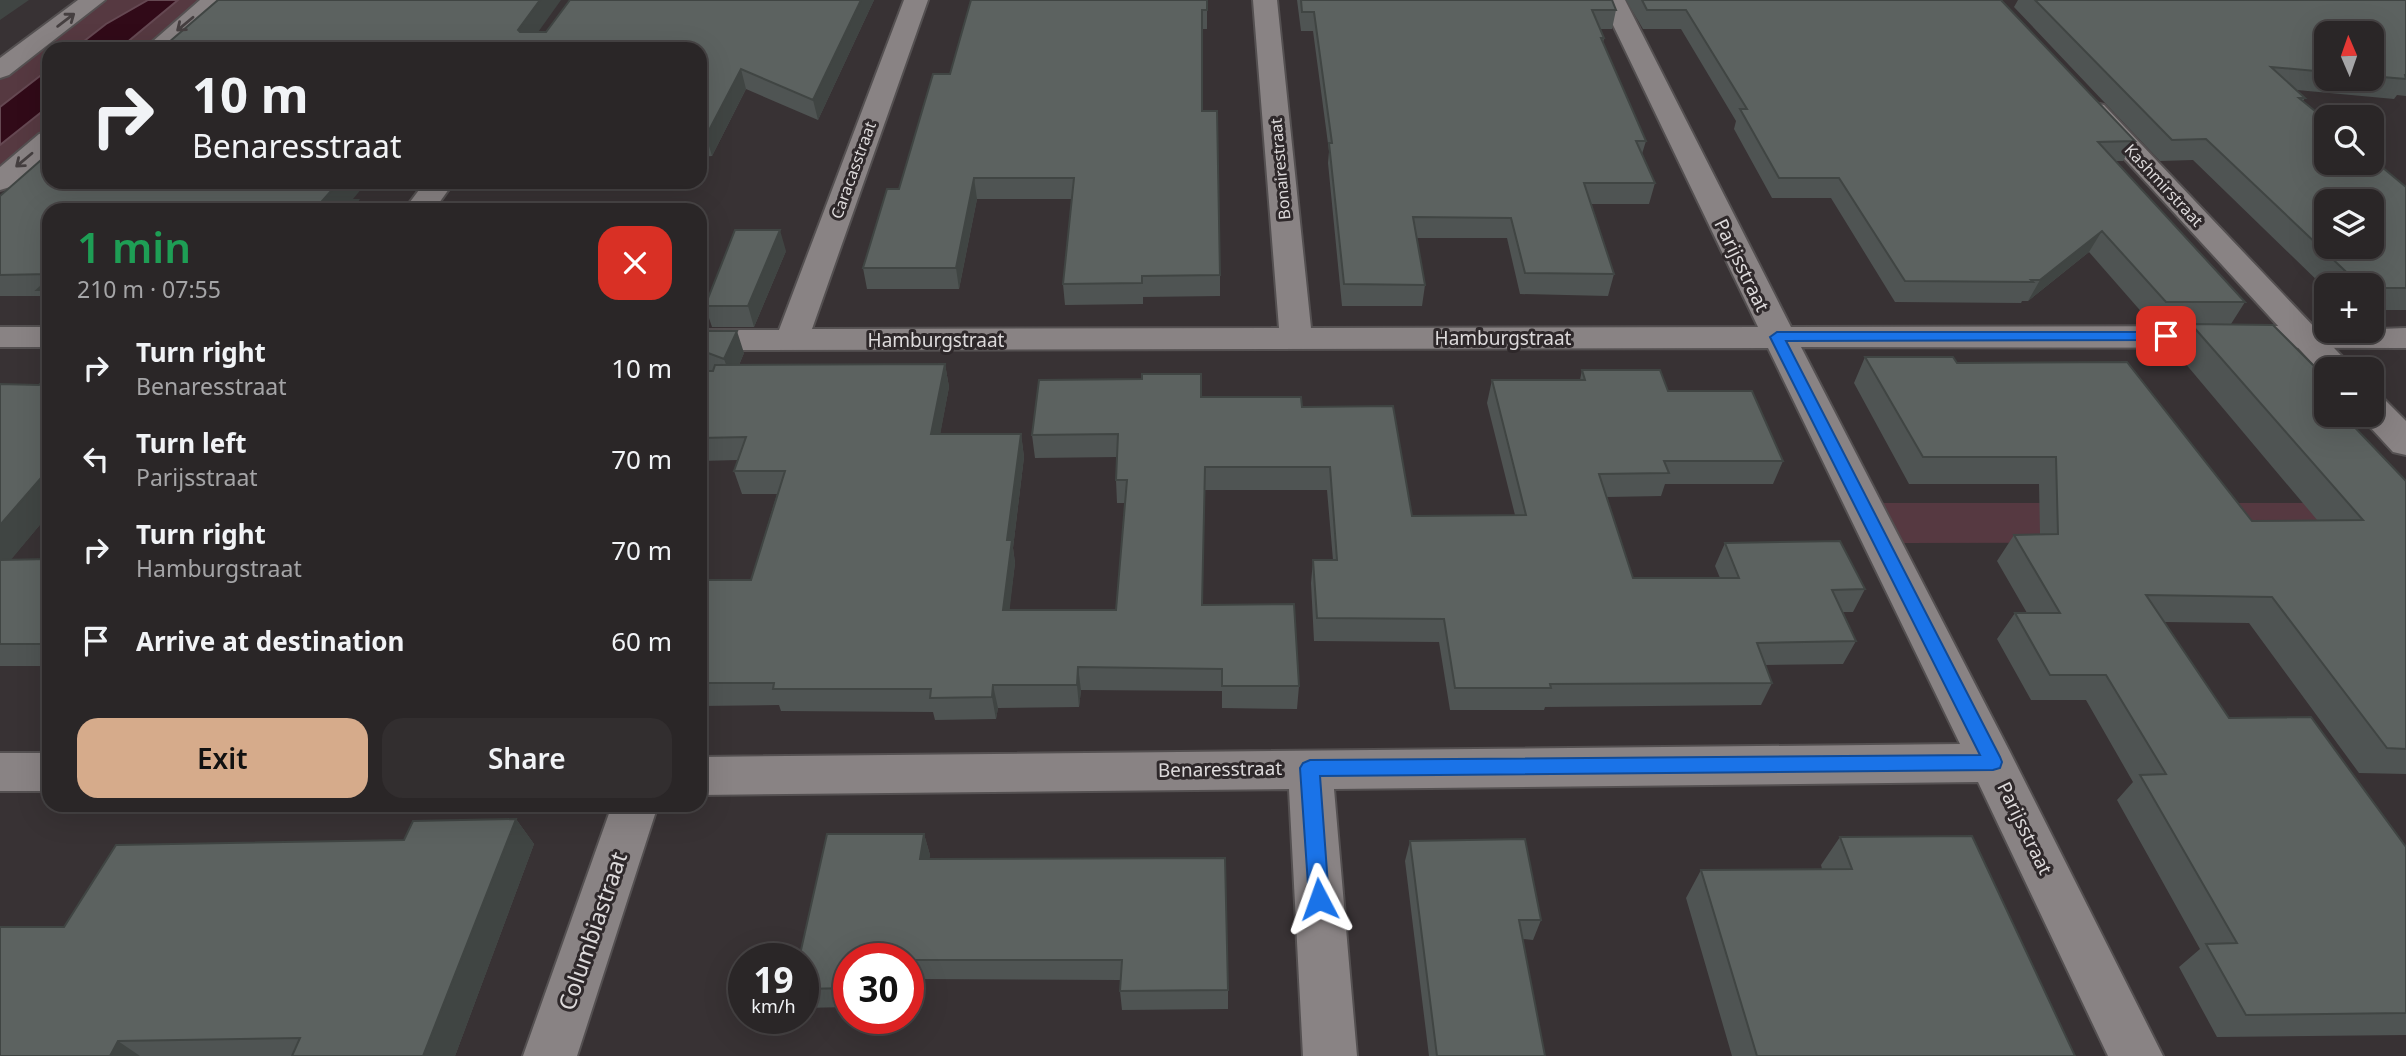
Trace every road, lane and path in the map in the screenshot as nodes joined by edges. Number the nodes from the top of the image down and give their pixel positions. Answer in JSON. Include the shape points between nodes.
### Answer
{"nodes":[{"id":1,"x":93,"y":0,"type":"edge"},
{"id":2,"x":214,"y":0,"type":"edge"},
{"id":3,"x":916,"y":0,"type":"edge"},
{"id":4,"x":1265,"y":0,"type":"edge"},
{"id":5,"x":1613,"y":0,"type":"edge"},
{"id":6,"x":164,"y":42,"type":"edge"},
{"id":7,"x":0,"y":70,"type":"edge"},
{"id":8,"x":2076,"y":91,"type":"edge"},
{"id":9,"x":42,"y":145,"type":"edge"},
{"id":10,"x":0,"y":181,"type":"edge"},
{"id":11,"x":2305,"y":336,"type":"junction"},
{"id":12,"x":0,"y":337,"type":"edge"},
{"id":13,"x":42,"y":337,"type":"edge"},
{"id":14,"x":1777,"y":337,"type":"junction"},
{"id":15,"x":2406,"y":338,"type":"edge"},
{"id":16,"x":1296,"y":339,"type":"junction"},
{"id":17,"x":707,"y":341,"type":"edge"},
{"id":18,"x":791,"y":341,"type":"junction"},
{"id":19,"x":2325,"y":357,"type":"edge"},
{"id":20,"x":2384,"y":420,"type":"edge"},
{"id":21,"x":2406,"y":443,"type":"edge"},
{"id":22,"x":1993,"y":762,"type":"junction"},
{"id":23,"x":1310,"y":768,"type":"junction"},
{"id":24,"x":0,"y":772,"type":"edge"},
{"id":25,"x":42,"y":772,"type":"edge"},
{"id":26,"x":707,"y":776,"type":"edge"},
{"id":27,"x":633,"y":812,"type":"edge"},
{"id":28,"x":550,"y":1056,"type":"edge"},
{"id":29,"x":1330,"y":1056,"type":"edge"},
{"id":30,"x":2136,"y":1056,"type":"edge"}],
"edges":[{"from":7,"to":1,"type":"street","one_way":true},
{"from":2,"to":6,"type":"street","one_way":true},
{"from":3,"to":18,"type":"street","name":"Caracasstraat"},
{"from":4,"to":16,"type":"street","name":"Bonairestraat"},
{"from":5,"to":14,"type":"street","name":"Parijsstraat"},
{"from":8,"to":11,"type":"street","name":"Kashmirstraat"},
{"from":9,"to":10,"type":"street","one_way":true},
{"from":11,"to":14,"type":"street","name":"Hamburgstraat"},
{"from":11,"to":15,"type":"street","name":"Hamburgstraat"},
{"from":11,"to":19,"type":"street","name":"Kashmirstraat"},
{"from":12,"to":13,"type":"street"},
{"from":14,"to":16,"type":"street","name":"Hamburgstraat"},
{"from":14,"to":22,"type":"street","name":"Parijsstraat"},
{"from":16,"to":18,"type":"street","name":"Hamburgstraat"},
{"from":17,"to":18,"type":"street","name":"Hamburgstraat"},
{"from":20,"to":21,"type":"street"},
{"from":22,"to":23,"type":"street","name":"Benaresstraat"},
{"from":22,"to":30,"type":"street","name":"Parijsstraat"},
{"from":23,"to":26,"type":"street","name":"Benaresstraat"},
{"from":23,"to":29,"type":"street"},
{"from":24,"to":25,"type":"street"},
{"from":27,"to":28,"type":"street","name":"Columbiastraat"}]}
